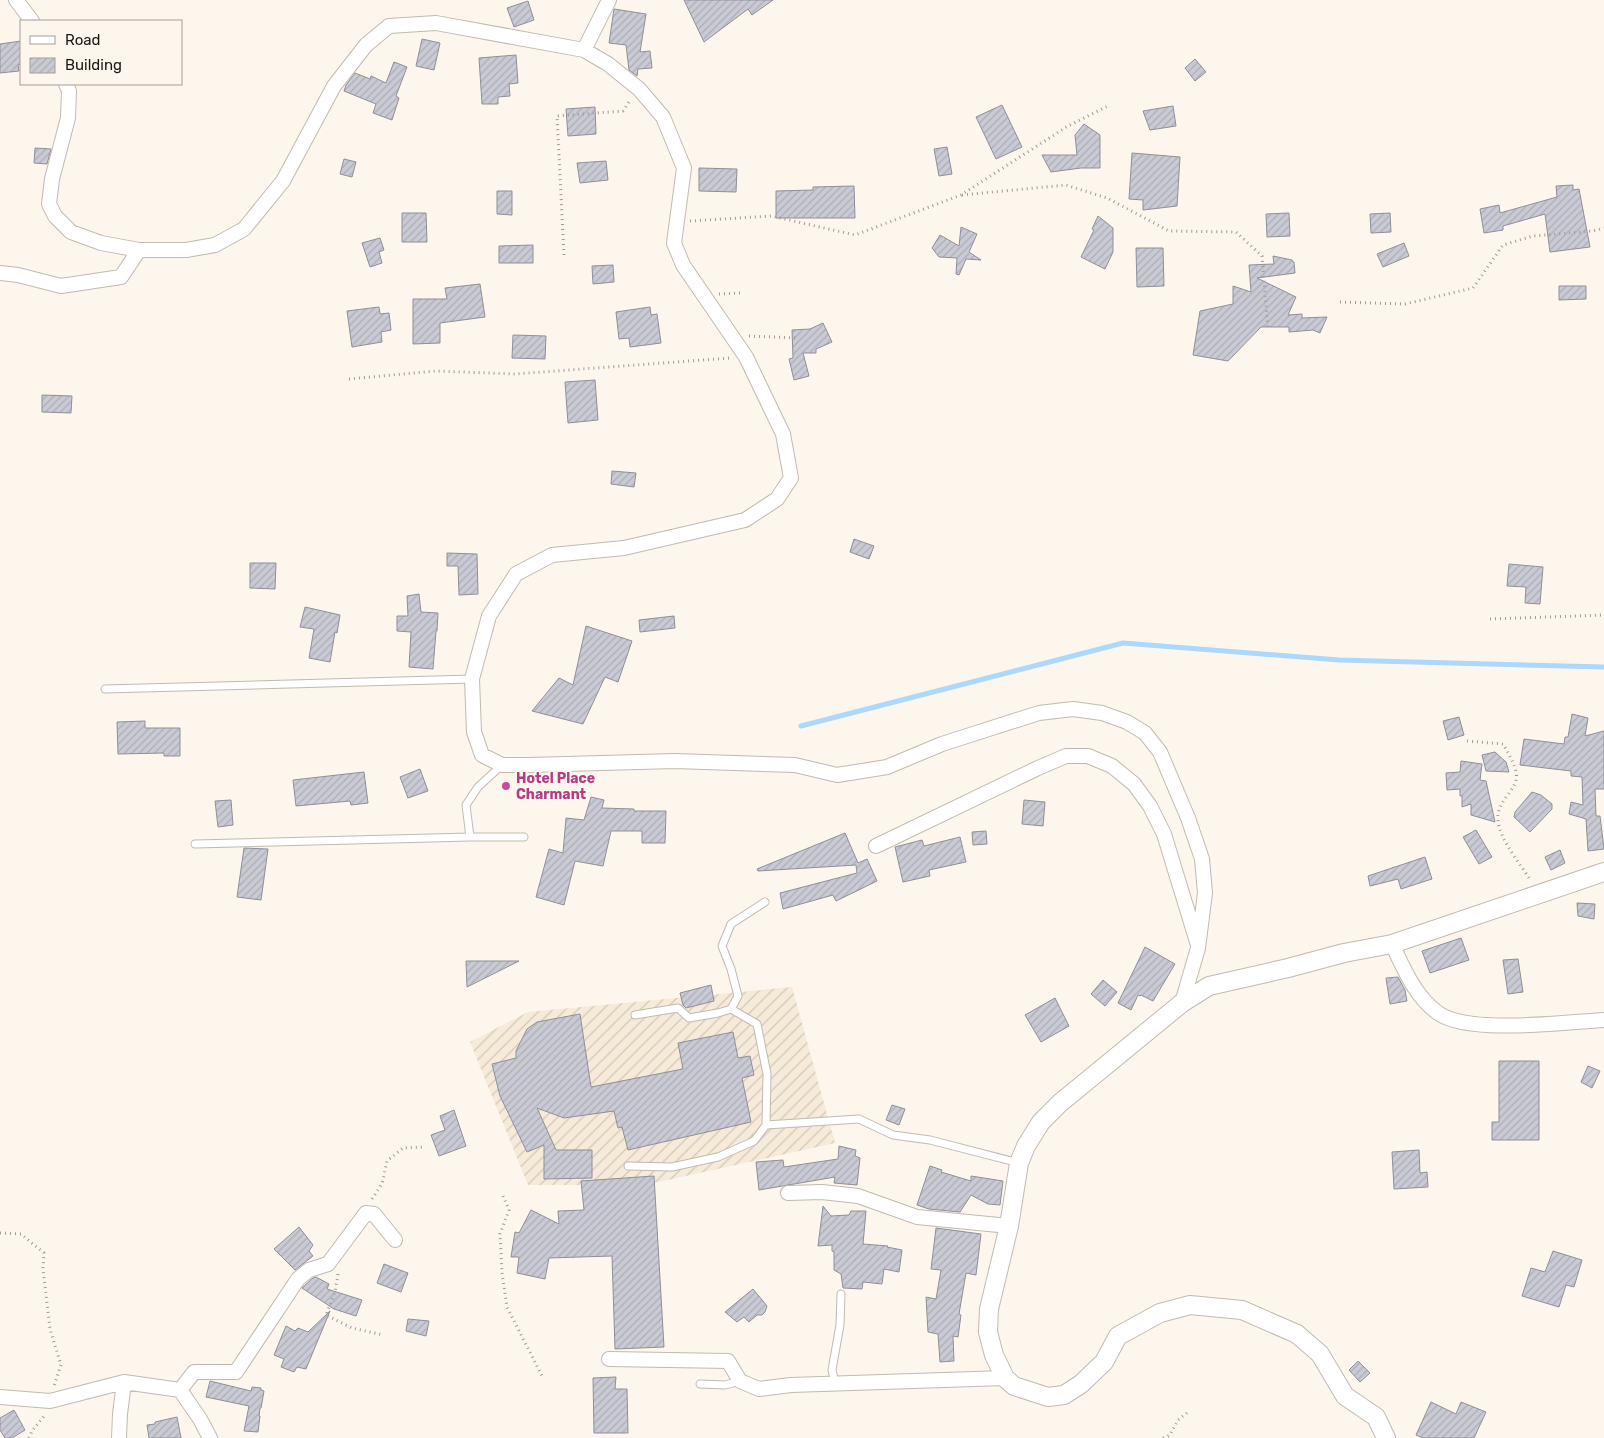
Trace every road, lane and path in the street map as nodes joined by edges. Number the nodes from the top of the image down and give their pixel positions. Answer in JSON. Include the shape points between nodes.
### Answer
{"nodes":[{"id":1,"x":16,"y":0,"type":"edge"},
{"id":2,"x":609,"y":0,"type":"edge"},
{"id":3,"x":31,"y":20,"type":"edge"},
{"id":4,"x":584,"y":50,"type":"junction"},
{"id":5,"x":66,"y":85,"type":"edge"},
{"id":6,"x":639,"y":89,"type":"junction"},
{"id":7,"x":1108,"y":106,"type":"dead end"},
{"id":8,"x":961,"y":195,"type":"junction"},
{"id":9,"x":677,"y":222,"type":"junction"},
{"id":10,"x":1604,"y":228,"type":"edge"},
{"id":11,"x":139,"y":250,"type":"junction"},
{"id":12,"x":564,"y":255,"type":"dead end"},
{"id":13,"x":0,"y":273,"type":"edge"},
{"id":14,"x":1340,"y":302,"type":"dead end"},
{"id":15,"x":1268,"y":330,"type":"dead end"},
{"id":16,"x":731,"y":335,"type":"junction"},
{"id":17,"x":798,"y":338,"type":"dead end"},
{"id":18,"x":746,"y":357,"type":"junction"},
{"id":19,"x":349,"y":379,"type":"dead end"},
{"id":20,"x":1604,"y":615,"type":"edge"},
{"id":21,"x":1490,"y":619,"type":"dead end"},
{"id":22,"x":472,"y":679,"type":"junction"},
{"id":23,"x":105,"y":689,"type":"dead end"},
{"id":24,"x":1467,"y":741,"type":"dead end"},
{"id":25,"x":502,"y":765,"type":"junction"},
{"id":26,"x":470,"y":837,"type":"junction"},
{"id":27,"x":524,"y":837,"type":"dead end"},
{"id":28,"x":195,"y":844,"type":"dead end"},
{"id":29,"x":876,"y":846,"type":"dead end"},
{"id":30,"x":1604,"y":872,"type":"edge"},
{"id":31,"x":1540,"y":894,"type":"junction"},
{"id":32,"x":765,"y":902,"type":"dead end"},
{"id":33,"x":1392,"y":944,"type":"junction"},
{"id":34,"x":1198,"y":948,"type":"junction"},
{"id":35,"x":1182,"y":1003,"type":"junction"},
{"id":36,"x":731,"y":1008,"type":"junction"},
{"id":37,"x":635,"y":1015,"type":"dead end"},
{"id":38,"x":1604,"y":1020,"type":"edge"},
{"id":39,"x":766,"y":1125,"type":"junction"},
{"id":40,"x":425,"y":1148,"type":"dead end"},
{"id":41,"x":1019,"y":1163,"type":"junction"},
{"id":42,"x":628,"y":1166,"type":"dead end"},
{"id":43,"x":788,"y":1193,"type":"dead end"},
{"id":44,"x":503,"y":1196,"type":"dead end"},
{"id":45,"x":366,"y":1213,"type":"junction"},
{"id":46,"x":1009,"y":1226,"type":"junction"},
{"id":47,"x":0,"y":1233,"type":"edge"},
{"id":48,"x":394,"y":1240,"type":"dead end"},
{"id":49,"x":328,"y":1264,"type":"junction"},
{"id":50,"x":840,"y":1294,"type":"dead end"},
{"id":51,"x":383,"y":1335,"type":"dead end"},
{"id":52,"x":609,"y":1359,"type":"dead end"},
{"id":53,"x":543,"y":1378,"type":"dead end"},
{"id":54,"x":1005,"y":1378,"type":"junction"},
{"id":55,"x":740,"y":1381,"type":"junction"},
{"id":56,"x":124,"y":1382,"type":"junction"},
{"id":57,"x":836,"y":1383,"type":"junction"},
{"id":58,"x":700,"y":1384,"type":"dead end"},
{"id":59,"x":180,"y":1390,"type":"junction"},
{"id":60,"x":0,"y":1396,"type":"edge"},
{"id":61,"x":52,"y":1400,"type":"junction"},
{"id":62,"x":1188,"y":1412,"type":"dead end"},
{"id":63,"x":29,"y":1438,"type":"edge"},
{"id":64,"x":119,"y":1438,"type":"edge"},
{"id":65,"x":210,"y":1438,"type":"edge"},
{"id":66,"x":1163,"y":1438,"type":"edge"},
{"id":67,"x":1386,"y":1438,"type":"edge"}],
"edges":[{"from":1,"to":3,"type":"street"},
{"from":2,"to":4,"type":"street"},
{"from":4,"to":6,"type":"street"},
{"from":4,"to":11,"type":"street","via":[[436,23],[390,26],[366,44],[334,86],[283,181],[244,229],[215,245],[186,250]]},
{"from":5,"to":11,"type":"street","via":[[68,118],[49,204],[55,216],[71,232],[101,243]]},
{"from":6,"to":9,"type":"street","via":[[663,117],[684,168]]},
{"from":6,"to":12,"type":"path","via":[[623,111],[557,116]]},
{"from":7,"to":8,"type":"path","via":[[1068,126]]},
{"from":8,"to":9,"type":"path","via":[[855,235],[771,216]]},
{"from":8,"to":15,"type":"path","via":[[1066,185],[1107,198],[1169,231],[1236,232],[1262,256]]},
{"from":9,"to":16,"type":"street","via":[[674,243],[683,265]]},
{"from":10,"to":14,"type":"path","via":[[1533,236],[1503,245],[1473,288],[1405,304]]},
{"from":11,"to":13,"type":"street","via":[[121,277],[61,286]]},
{"from":16,"to":17,"type":"path"},
{"from":16,"to":18,"type":"street"},
{"from":18,"to":19,"type":"path","via":[[515,374],[436,371]]},
{"from":18,"to":22,"type":"street","via":[[783,434],[791,478],[777,499],[745,520],[624,548],[552,555],[516,574],[489,616]]},
{"from":20,"to":21,"type":"path"},
{"from":22,"to":23,"type":"lane"},
{"from":22,"to":25,"type":"street","via":[[474,732],[482,755]]},
{"from":24,"to":31,"type":"path","via":[[1503,744],[1512,758],[1517,774],[1515,786],[1502,802],[1498,818],[1500,834]]},
{"from":25,"to":26,"type":"lane","via":[[478,787],[466,805]]},
{"from":25,"to":34,"type":"street","via":[[675,761],[795,766],[838,775],[886,767],[942,744],[1039,712],[1073,709],[1102,713],[1145,733],[1160,752],[1172,778],[1202,860],[1205,893]]},
{"from":26,"to":27,"type":"lane"},
{"from":26,"to":28,"type":"lane"},
{"from":29,"to":34,"type":"street","via":[[1066,756],[1088,756],[1112,766],[1134,784],[1150,806],[1164,834]]},
{"from":30,"to":31,"type":"street"},
{"from":31,"to":33,"type":"street"},
{"from":32,"to":36,"type":"lane","via":[[731,924],[722,946],[738,996]]},
{"from":33,"to":35,"type":"street","via":[[1209,986]]},
{"from":33,"to":38,"type":"street","via":[[1420,995],[1438,1013],[1458,1021],[1522,1026]]},
{"from":34,"to":35,"type":"street"},
{"from":35,"to":41,"type":"street","via":[[1060,1103],[1041,1122]]},
{"from":36,"to":37,"type":"lane","via":[[689,1018],[678,1008]]},
{"from":36,"to":39,"type":"lane","via":[[757,1024],[767,1074]]},
{"from":39,"to":41,"type":"lane","via":[[859,1119],[892,1135],[930,1140]]},
{"from":39,"to":42,"type":"lane","via":[[754,1141],[718,1157],[672,1167]]},
{"from":40,"to":45,"type":"path","via":[[403,1148],[386,1161],[382,1184]]},
{"from":41,"to":46,"type":"street"},
{"from":43,"to":46,"type":"street","via":[[858,1196],[917,1217]]},
{"from":44,"to":53,"type":"path","via":[[509,1210],[500,1234],[507,1307]]},
{"from":45,"to":48,"type":"street","via":[[374,1214]]},
{"from":45,"to":49,"type":"street"},
{"from":46,"to":54,"type":"street","via":[[989,1309],[988,1332]]},
{"from":47,"to":61,"type":"path","via":[[20,1234],[44,1253],[50,1329],[61,1365]]},
{"from":49,"to":51,"type":"path","via":[[340,1265],[326,1315],[352,1328]]},
{"from":49,"to":59,"type":"street","via":[[309,1270],[298,1278],[236,1372],[194,1372]]},
{"from":50,"to":57,"type":"lane","via":[[840,1325],[832,1370]]},
{"from":52,"to":55,"type":"street","via":[[728,1362]]},
{"from":54,"to":57,"type":"street"},
{"from":54,"to":67,"type":"street","via":[[1014,1386],[1048,1397],[1064,1395],[1104,1362],[1118,1336],[1160,1313],[1190,1305],[1242,1310],[1297,1334],[1320,1354],[1345,1396],[1376,1417]]},
{"from":55,"to":57,"type":"street","via":[[759,1389]]},
{"from":55,"to":58,"type":"lane","via":[[725,1385]]},
{"from":56,"to":59,"type":"street"},
{"from":56,"to":61,"type":"street"},
{"from":56,"to":64,"type":"street"},
{"from":59,"to":65,"type":"street"},
{"from":60,"to":61,"type":"street"},
{"from":61,"to":63,"type":"path","via":[[43,1420]]},
{"from":62,"to":66,"type":"path","via":[[1178,1420],[1170,1435]]}]}
